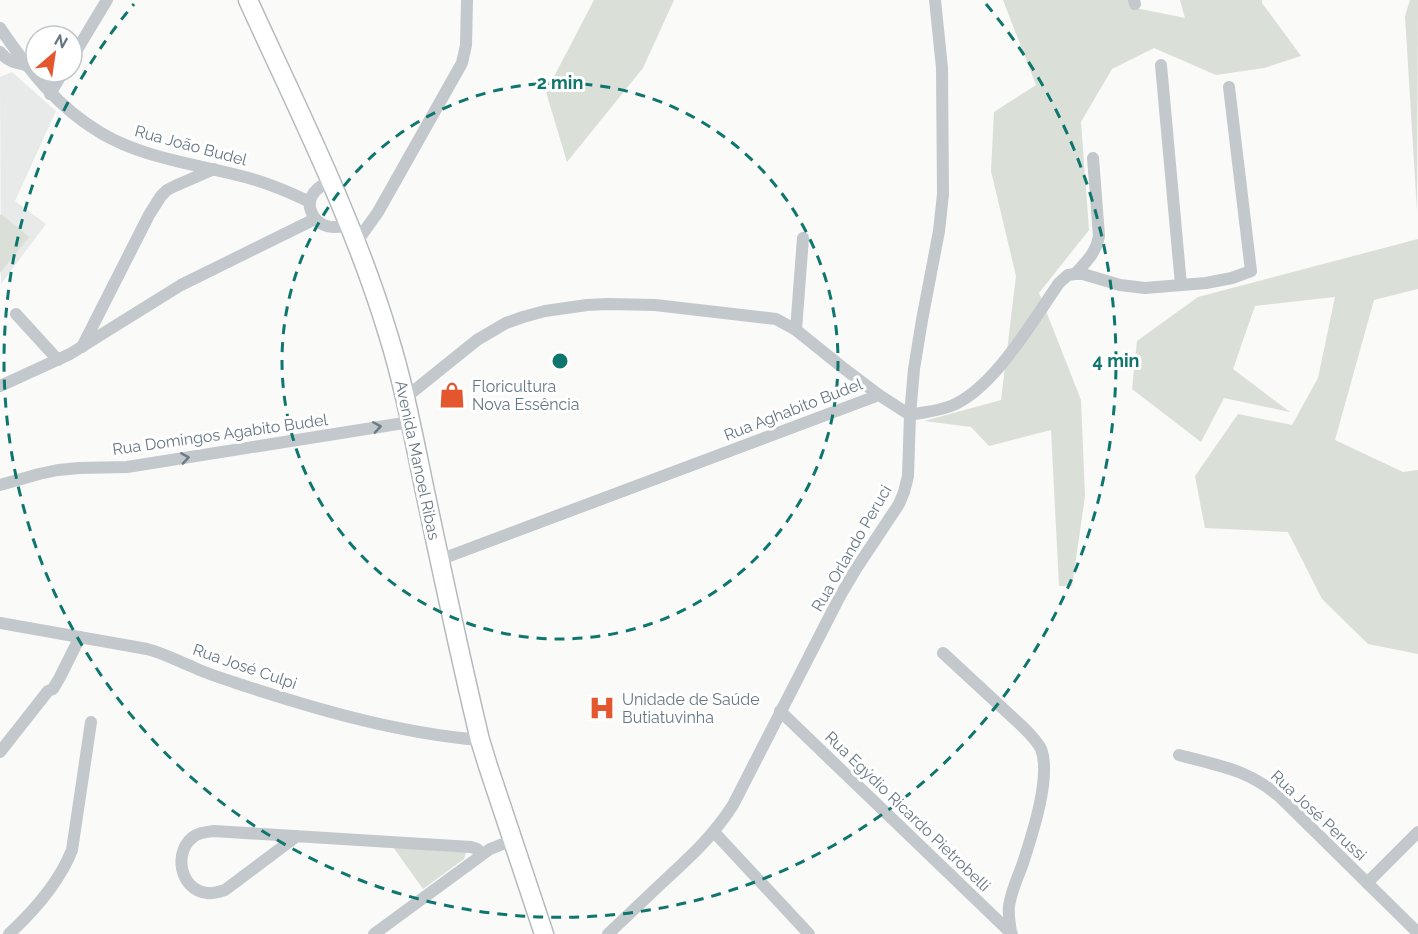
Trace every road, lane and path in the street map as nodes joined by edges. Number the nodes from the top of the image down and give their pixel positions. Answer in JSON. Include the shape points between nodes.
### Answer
{"nodes":[{"id":1,"x":107,"y":0,"type":"edge"},
{"id":2,"x":248,"y":0,"type":"edge"},
{"id":3,"x":467,"y":0,"type":"edge"},
{"id":4,"x":935,"y":0,"type":"edge"},
{"id":5,"x":0,"y":28,"type":"edge"},
{"id":6,"x":84,"y":38,"type":"edge"},
{"id":7,"x":0,"y":52,"type":"edge"},
{"id":8,"x":24,"y":62,"type":"edge"},
{"id":9,"x":1161,"y":64,"type":"dead end"},
{"id":10,"x":24,"y":65,"type":"edge"},
{"id":11,"x":42,"y":84,"type":"edge"},
{"id":12,"x":56,"y":84,"type":"edge"},
{"id":13,"x":1229,"y":87,"type":"dead end"},
{"id":14,"x":50,"y":94,"type":"junction"},
{"id":15,"x":1093,"y":158,"type":"dead end"},
{"id":16,"x":214,"y":169,"type":"junction"},
{"id":17,"x":330,"y":180,"type":"junction"},
{"id":18,"x":310,"y":201,"type":"junction"},
{"id":19,"x":315,"y":219,"type":"junction"},
{"id":20,"x":349,"y":225,"type":"junction"},
{"id":21,"x":803,"y":238,"type":"dead end"},
{"id":22,"x":356,"y":243,"type":"junction"},
{"id":23,"x":1075,"y":274,"type":"junction"},
{"id":24,"x":1181,"y":285,"type":"junction"},
{"id":25,"x":16,"y":314,"type":"dead end"},
{"id":26,"x":796,"y":330,"type":"junction"},
{"id":27,"x":82,"y":347,"type":"junction"},
{"id":28,"x":58,"y":360,"type":"junction"},
{"id":29,"x":2,"y":382,"type":"edge"},
{"id":30,"x":879,"y":394,"type":"junction"},
{"id":31,"x":405,"y":398,"type":"junction"},
{"id":32,"x":910,"y":415,"type":"junction"},
{"id":33,"x":410,"y":422,"type":"junction"},
{"id":34,"x":0,"y":485,"type":"edge"},
{"id":35,"x":439,"y":560,"type":"junction"},
{"id":36,"x":0,"y":623,"type":"edge"},
{"id":37,"x":77,"y":636,"type":"junction"},
{"id":38,"x":943,"y":653,"type":"dead end"},
{"id":39,"x":780,"y":711,"type":"junction"},
{"id":40,"x":91,"y":722,"type":"dead end"},
{"id":41,"x":480,"y":740,"type":"junction"},
{"id":42,"x":0,"y":752,"type":"edge"},
{"id":43,"x":1179,"y":755,"type":"dead end"},
{"id":44,"x":714,"y":832,"type":"junction"},
{"id":45,"x":1418,"y":832,"type":"edge"},
{"id":46,"x":297,"y":836,"type":"junction"},
{"id":47,"x":513,"y":840,"type":"junction"},
{"id":48,"x":482,"y":854,"type":"junction"},
{"id":49,"x":1367,"y":883,"type":"junction"},
{"id":50,"x":1418,"y":933,"type":"edge"},
{"id":51,"x":9,"y":934,"type":"edge"},
{"id":52,"x":374,"y":934,"type":"edge"},
{"id":53,"x":544,"y":934,"type":"edge"},
{"id":54,"x":608,"y":934,"type":"edge"},
{"id":55,"x":809,"y":934,"type":"edge"},
{"id":56,"x":1011,"y":934,"type":"edge"}],
"edges":[{"from":1,"to":6,"type":"street"},
{"from":2,"to":17,"type":"main road","name":"Avenida Manoel Ribas"},
{"from":3,"to":22,"type":"street","via":[[462,63],[378,212]]},
{"from":4,"to":32,"type":"street","name":"Rua Orlando Peruci","via":[[942,68],[943,194]]},
{"from":5,"to":8,"type":"street","name":"Rua João Budel"},
{"from":7,"to":10,"type":"street","via":[[12,62]]},
{"from":9,"to":24,"type":"street"},
{"from":11,"to":14,"type":"street","name":"Rua João Budel"},
{"from":12,"to":14,"type":"street"},
{"from":13,"to":24,"type":"street","via":[[1251,271],[1220,281]]},
{"from":14,"to":16,"type":"street","name":"Rua João Budel","via":[[84,122],[120,143]]},
{"from":15,"to":23,"type":"street","via":[[1099,236],[1093,254]]},
{"from":16,"to":18,"type":"street","name":"Rua João Budel"},
{"from":16,"to":27,"type":"street","via":[[161,196]]},
{"from":17,"to":18,"type":"street"},
{"from":17,"to":20,"type":"main road","name":"Avenida Manoel Ribas"},
{"from":18,"to":19,"type":"street"},
{"from":19,"to":20,"type":"street","via":[[332,227]]},
{"from":19,"to":27,"type":"street","via":[[201,274]]},
{"from":20,"to":22,"type":"main road","name":"Avenida Manoel Ribas"},
{"from":21,"to":26,"type":"street"},
{"from":22,"to":31,"type":"main road","name":"Avenida Manoel Ribas","via":[[389,335]]},
{"from":23,"to":24,"type":"street","via":[[1133,287]]},
{"from":23,"to":32,"type":"street","via":[[1059,283],[1011,351],[975,391],[951,406]]},
{"from":25,"to":28,"type":"street"},
{"from":26,"to":30,"type":"street"},
{"from":26,"to":31,"type":"street","via":[[764,316],[655,305],[567,308],[523,317],[491,331]]},
{"from":27,"to":28,"type":"street"},
{"from":28,"to":29,"type":"street"},
{"from":30,"to":32,"type":"street","name":"Rua Aghabito Budel"},
{"from":30,"to":35,"type":"street","name":"Rua Aghabito Budel"},
{"from":31,"to":33,"type":"main road","name":"Avenida Manoel Ribas"},
{"from":32,"to":39,"type":"street","name":"Rua Orlando Peruci","via":[[908,476],[899,504],[845,587]]},
{"from":34,"to":33,"type":"street","name":"Rua Domingos Agabito Budel","one_way":true,"via":[[58,470],[127,467]]},
{"from":33,"to":35,"type":"main road","name":"Avenida Manoel Ribas"},
{"from":35,"to":41,"type":"main road","name":"Avenida Manoel Ribas"},
{"from":36,"to":37,"type":"street","name":"Rua José Culpi"},
{"from":37,"to":41,"type":"street","name":"Rua José Culpi","via":[[157,652],[208,674],[363,720]]},
{"from":37,"to":42,"type":"street","via":[[53,689]]},
{"from":38,"to":56,"type":"street","via":[[1024,728],[1041,750],[1044,779],[1009,906]]},
{"from":39,"to":44,"type":"street","name":"Rua Orlando Peruci","via":[[733,805]]},
{"from":39,"to":56,"type":"street","name":"Rua Egýdio Ricardo Pietrobelli"},
{"from":40,"to":51,"type":"street","via":[[69,858],[40,903]]},
{"from":41,"to":47,"type":"main road","name":"Avenida Manoel Ribas"},
{"from":43,"to":49,"type":"street","name":"Rua José Perussi","via":[[1234,769],[1266,785]]},
{"from":44,"to":54,"type":"street","name":"Rua Orlando Peruci"},
{"from":44,"to":55,"type":"street"},
{"from":45,"to":49,"type":"street"},
{"from":46,"to":46,"type":"street","via":[[225,890],[201,892],[187,882],[181,867],[184,847],[198,834],[214,831]]},
{"from":46,"to":48,"type":"street","via":[[474,848]]},
{"from":47,"to":48,"type":"street"},
{"from":47,"to":53,"type":"main road","name":"Avenida Manoel Ribas"},
{"from":48,"to":52,"type":"street"},
{"from":49,"to":50,"type":"street","name":"Rua José Perussi"}]}
